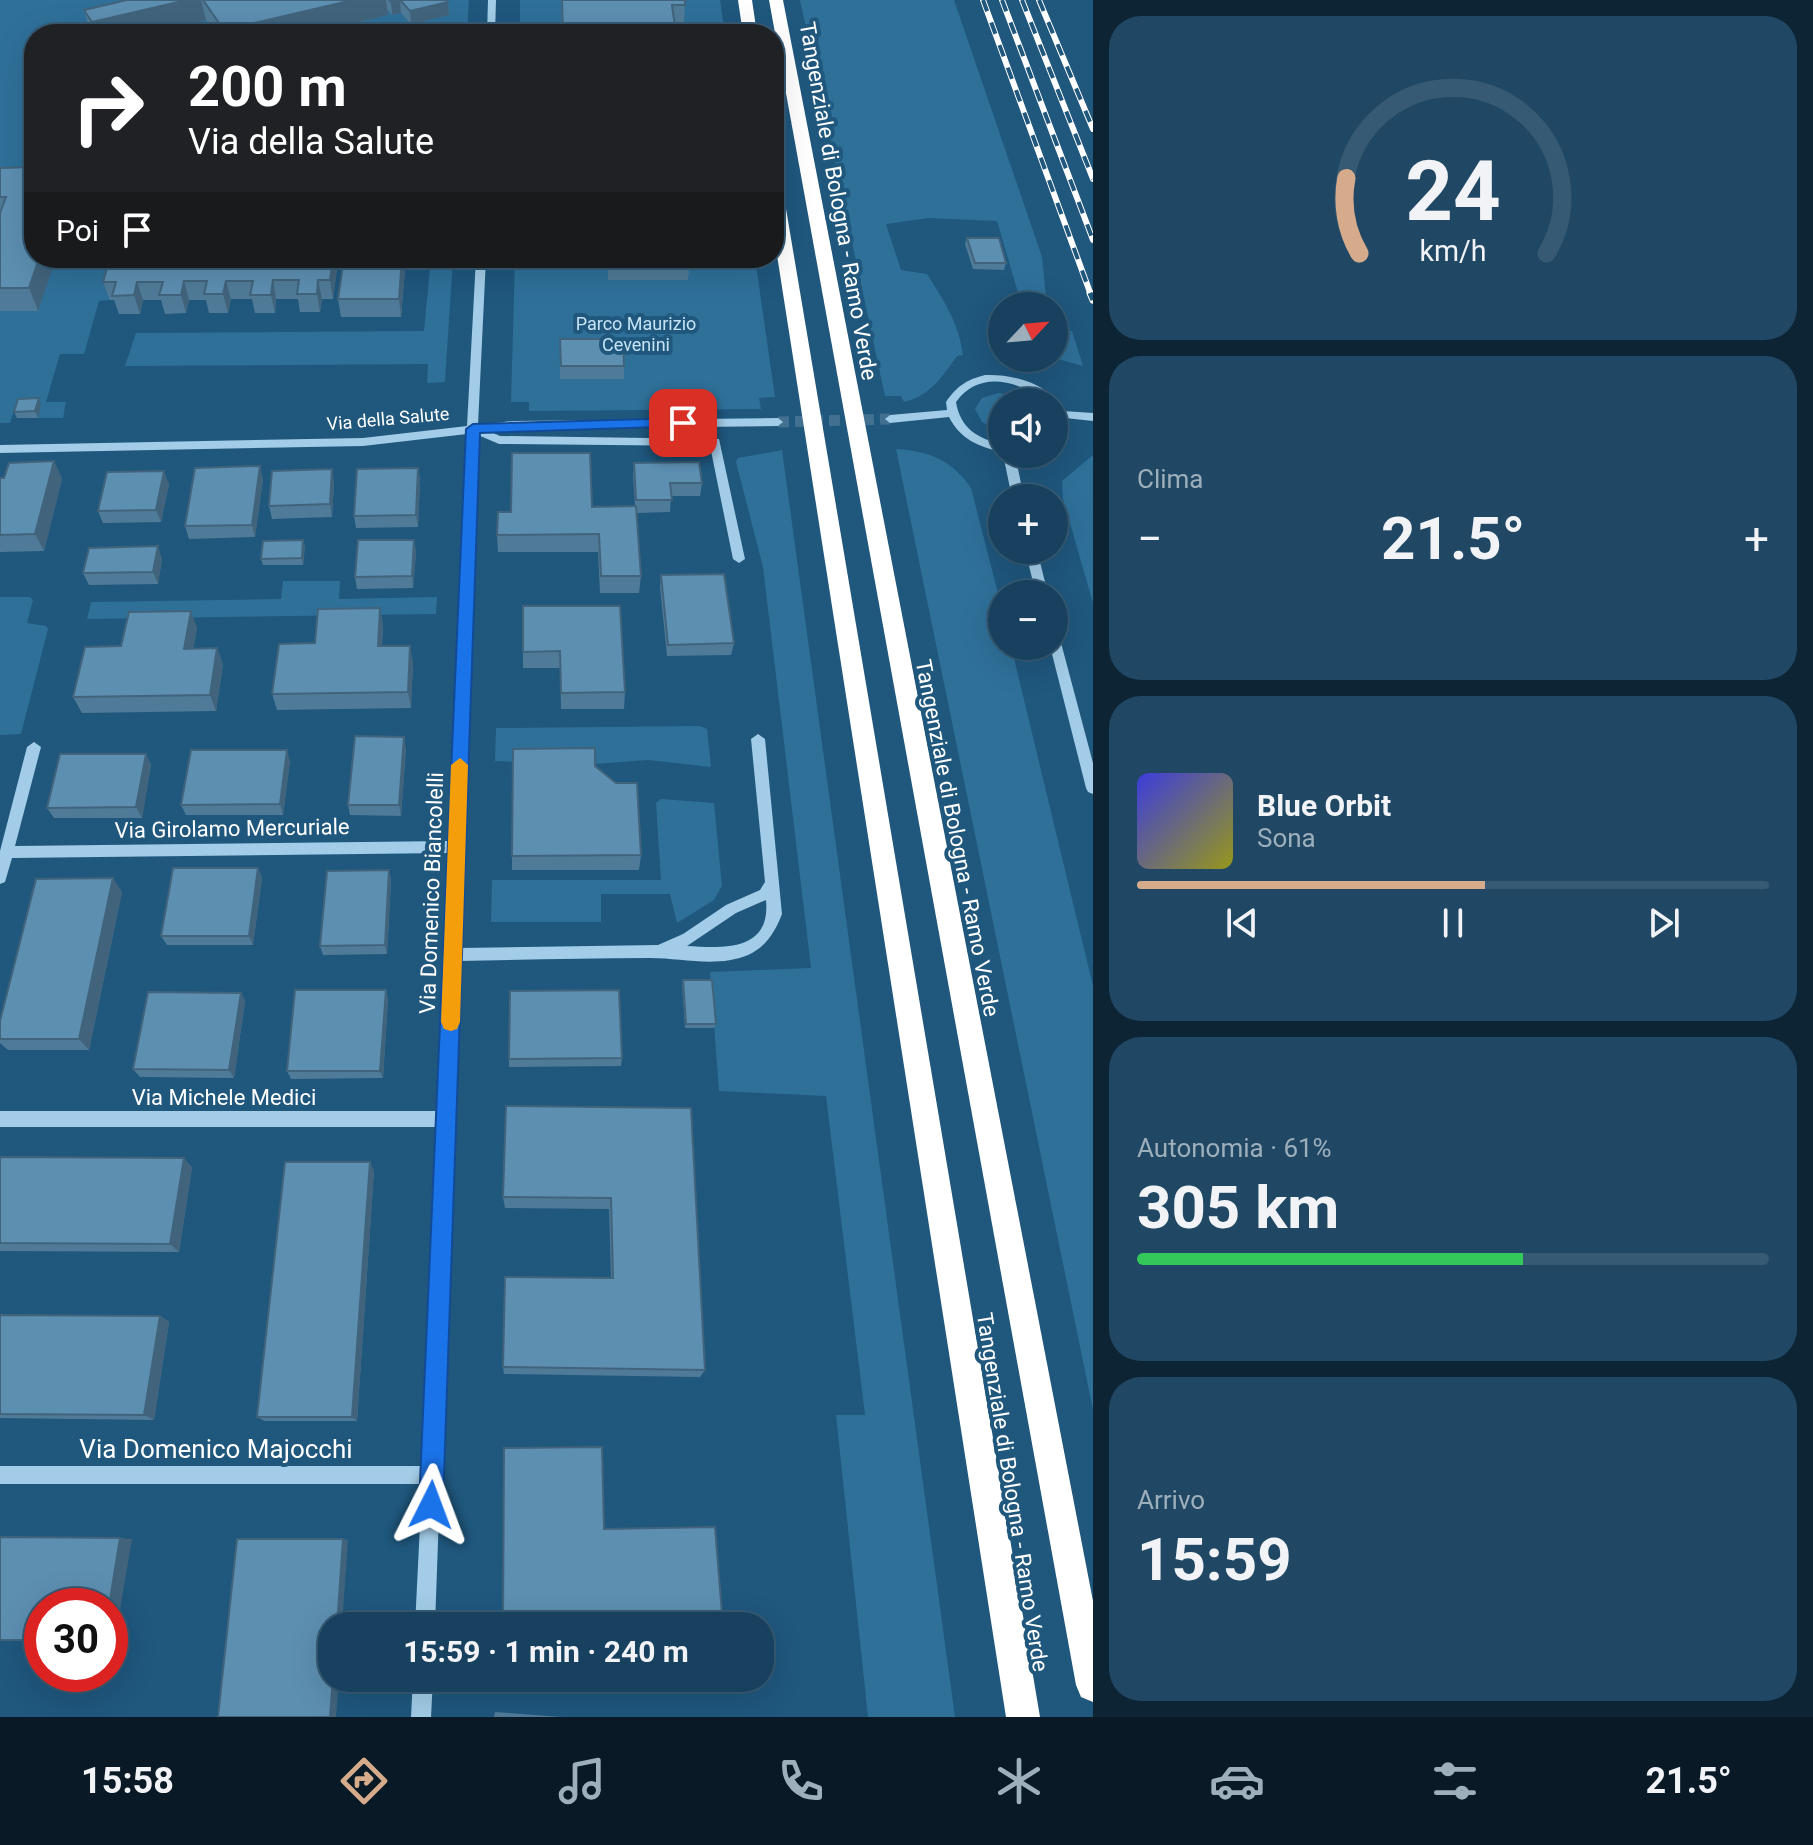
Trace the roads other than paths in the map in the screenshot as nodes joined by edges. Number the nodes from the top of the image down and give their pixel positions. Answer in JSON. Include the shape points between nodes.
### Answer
{"nodes":[{"id":1,"x":492,"y":0,"type":"edge"},
{"id":2,"x":745,"y":0,"type":"edge"},
{"id":3,"x":776,"y":0,"type":"edge"},
{"id":4,"x":491,"y":24,"type":"edge"},
{"id":5,"x":749,"y":24,"type":"edge"},
{"id":6,"x":780,"y":24,"type":"edge"},
{"id":7,"x":784,"y":43,"type":"edge"},
{"id":8,"x":784,"y":247,"type":"edge"},
{"id":9,"x":481,"y":268,"type":"edge"},
{"id":10,"x":1034,"y":388,"type":"edge"},
{"id":11,"x":1068,"y":410,"type":"edge"},
{"id":12,"x":951,"y":413,"type":"junction"},
{"id":13,"x":1093,"y":417,"type":"edge"},
{"id":14,"x":890,"y":419,"type":"tunnel mouth"},
{"id":15,"x":778,"y":422,"type":"tunnel mouth"},
{"id":16,"x":473,"y":429,"type":"junction"},
{"id":17,"x":988,"y":444,"type":"edge"},
{"id":18,"x":0,"y":449,"type":"edge"},
{"id":19,"x":739,"y":559,"type":"dead end"},
{"id":20,"x":1059,"y":660,"type":"edge"},
{"id":21,"x":758,"y":739,"type":"dead end"},
{"id":22,"x":34,"y":747,"type":"dead end"},
{"id":23,"x":1093,"y":788,"type":"edge"},
{"id":24,"x":457,"y":847,"type":"junction"},
{"id":25,"x":7,"y":852,"type":"junction"},
{"id":26,"x":0,"y":878,"type":"edge"},
{"id":27,"x":773,"y":882,"type":"junction"},
{"id":28,"x":653,"y":951,"type":"junction"},
{"id":29,"x":453,"y":955,"type":"junction"},
{"id":30,"x":0,"y":1119,"type":"edge"},
{"id":31,"x":448,"y":1119,"type":"junction"},
{"id":32,"x":0,"y":1475,"type":"edge"},
{"id":33,"x":432,"y":1475,"type":"junction"},
{"id":34,"x":426,"y":1612,"type":"edge"},
{"id":35,"x":1093,"y":1685,"type":"edge"},
{"id":36,"x":422,"y":1692,"type":"edge"},
{"id":37,"x":421,"y":1717,"type":"edge"},
{"id":38,"x":1023,"y":1717,"type":"edge"}],
"edges":[{"from":1,"to":4,"type":"street"},
{"from":2,"to":5,"type":"highway"},
{"from":3,"to":6,"type":"highway","name":"Tangenziale di Bologna - Ramo Verde"},
{"from":7,"to":35,"type":"highway","name":"Tangenziale di Bologna - Ramo Verde"},
{"from":8,"to":38,"type":"highway","name":"Tangenziale di Bologna - Ramo Verde"},
{"from":9,"to":16,"type":"street","name":"Via Domenico Biancolelli"},
{"from":10,"to":12,"type":"street","via":[[995,377],[979,379],[956,392]]},
{"from":11,"to":13,"type":"street"},
{"from":12,"to":14,"type":"street"},
{"from":12,"to":17,"type":"street","via":[[965,433]]},
{"from":15,"to":16,"type":"street","name":"Via della Salute"},
{"from":16,"to":18,"type":"street","name":"Via della Salute","via":[[384,441]]},
{"from":16,"to":19,"type":"street","via":[[499,440],[715,442]]},
{"from":16,"to":24,"type":"street","name":"Via Domenico Biancolelli"},
{"from":20,"to":23,"type":"street"},
{"from":21,"to":27,"type":"street"},
{"from":22,"to":25,"type":"street"},
{"from":24,"to":25,"type":"street","name":"Via Girolamo Mercuriale"},
{"from":24,"to":29,"type":"street","name":"Via Domenico Biancolelli"},
{"from":25,"to":26,"type":"street"},
{"from":27,"to":28,"type":"street","via":[[765,894],[731,909],[688,939]]},
{"from":27,"to":28,"type":"street","via":[[771,926],[748,948],[725,955]]},
{"from":28,"to":29,"type":"street"},
{"from":29,"to":31,"type":"street","name":"Via Domenico Biancolelli"},
{"from":30,"to":31,"type":"street","name":"Via Michele Medici"},
{"from":31,"to":33,"type":"street","name":"Via Domenico Biancolelli"},
{"from":32,"to":33,"type":"street","name":"Via Domenico Majocchi"},
{"from":33,"to":34,"type":"street","name":"Via Domenico Biancolelli"},
{"from":36,"to":37,"type":"street"}]}
